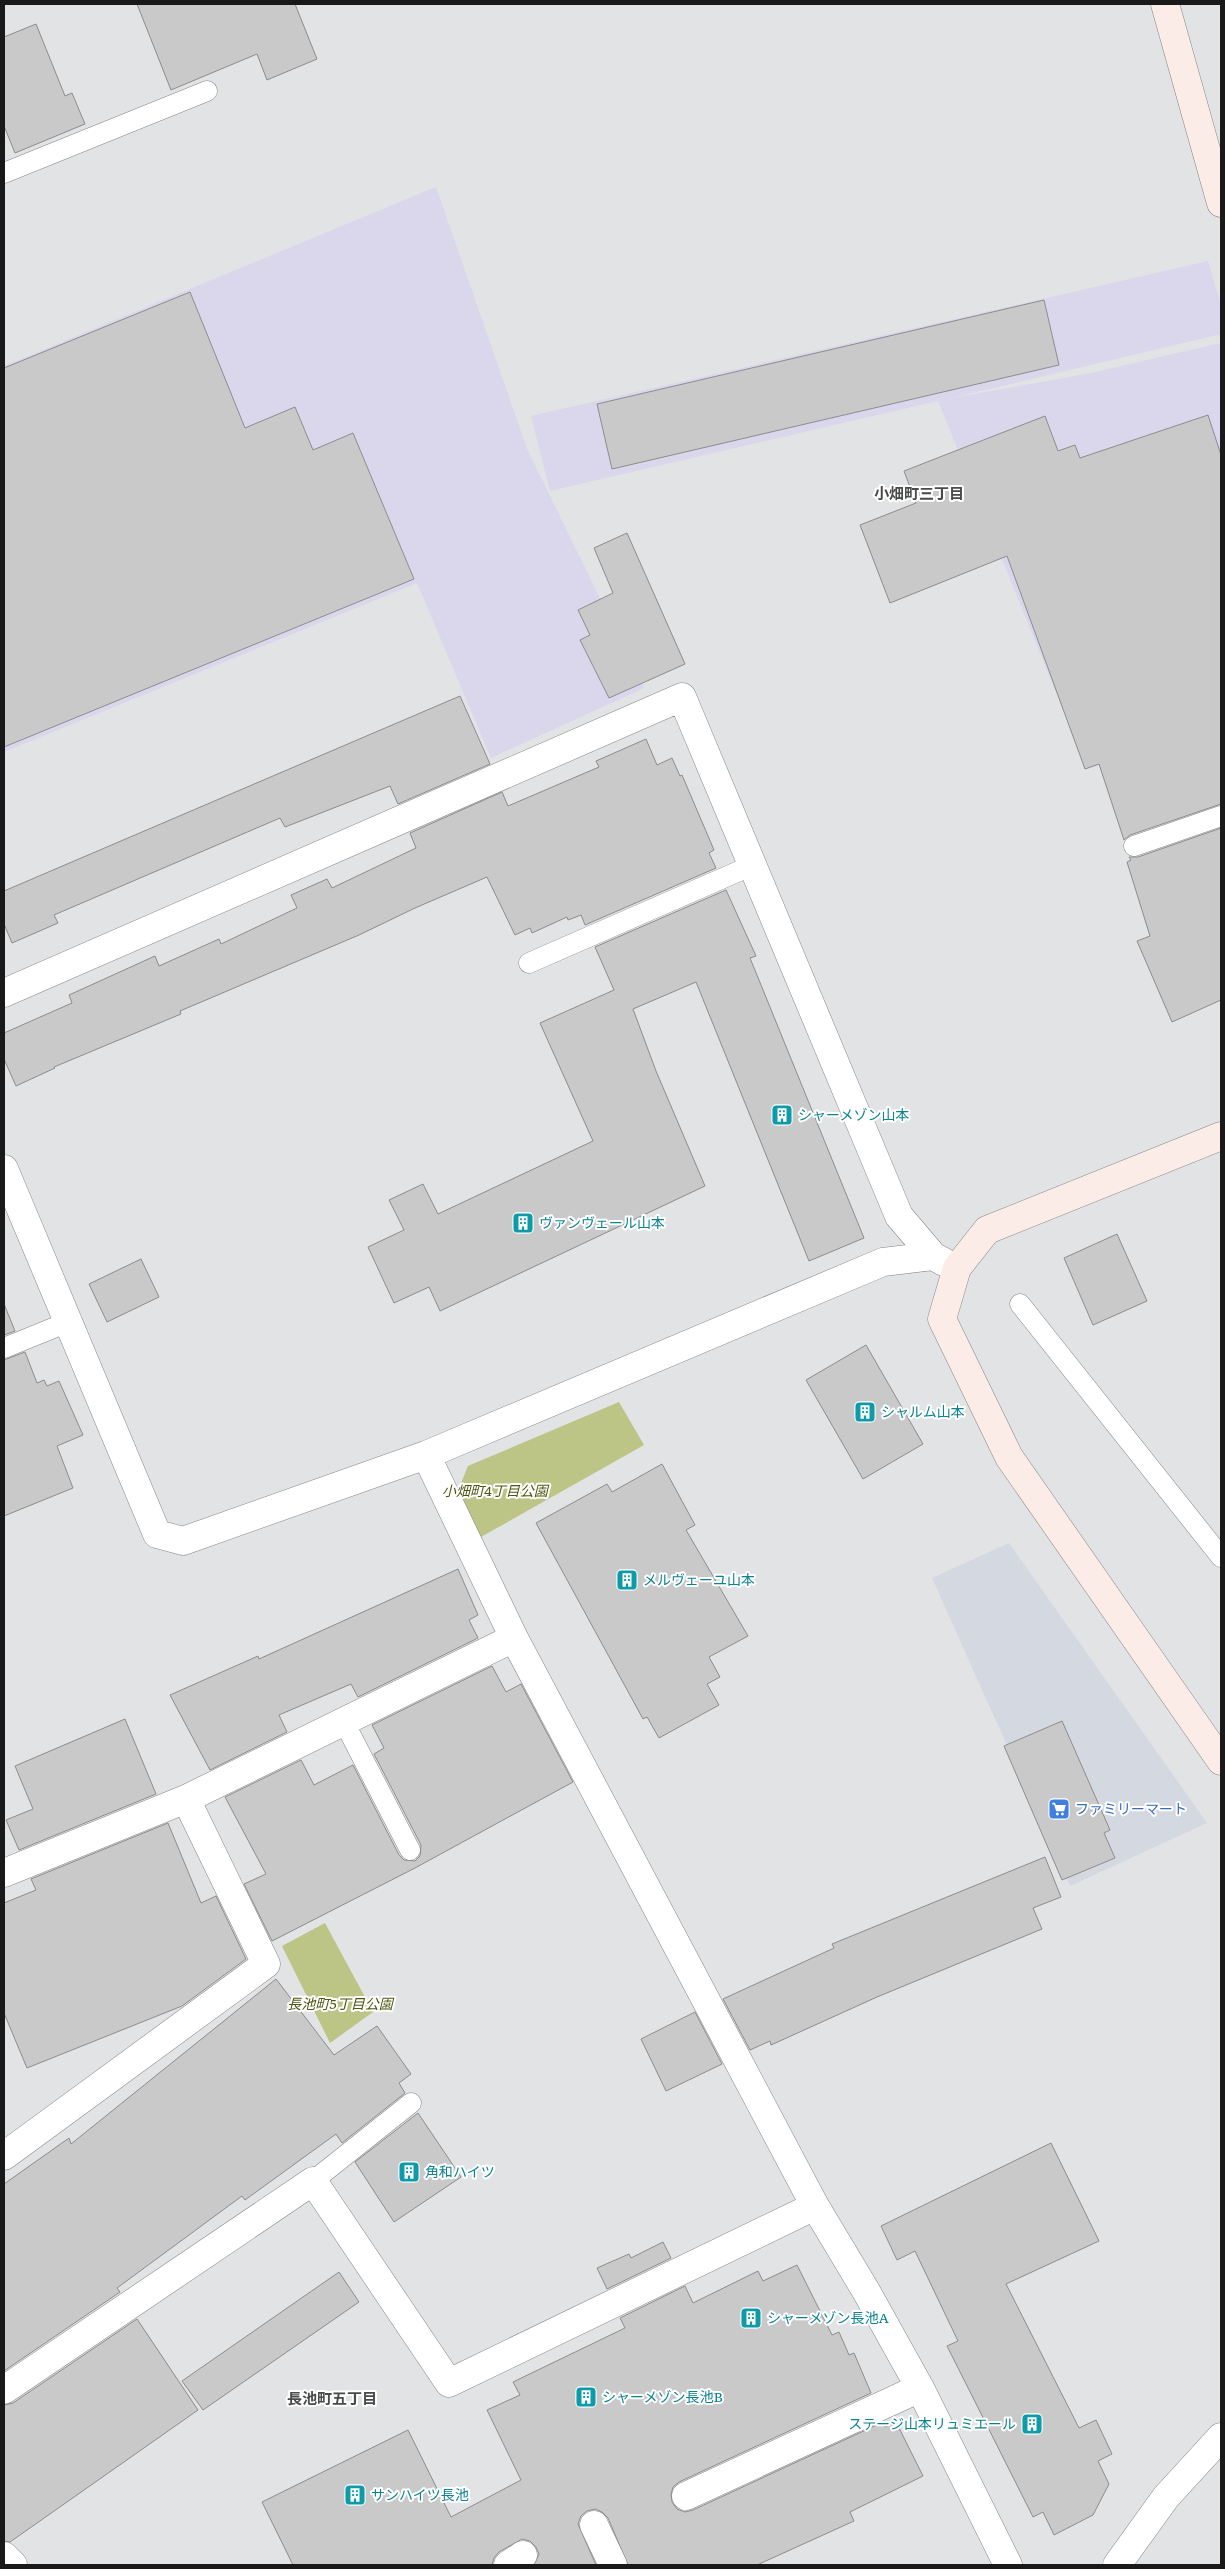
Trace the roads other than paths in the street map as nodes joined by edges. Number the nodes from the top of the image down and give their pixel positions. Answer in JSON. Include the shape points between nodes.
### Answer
{"nodes":[{"id":1,"x":1165,"y":4,"type":"edge"},
{"id":2,"x":207,"y":91,"type":"dead end"},
{"id":3,"x":4,"y":173,"type":"edge"},
{"id":4,"x":1221,"y":203,"type":"edge"},
{"id":5,"x":1221,"y":816,"type":"edge"},
{"id":6,"x":1134,"y":846,"type":"dead end"},
{"id":7,"x":752,"y":865,"type":"junction"},
{"id":8,"x":529,"y":963,"type":"dead end"},
{"id":9,"x":4,"y":993,"type":"edge"},
{"id":10,"x":1221,"y":1136,"type":"edge"},
{"id":11,"x":4,"y":1169,"type":"edge"},
{"id":12,"x":933,"y":1256,"type":"junction"},
{"id":13,"x":957,"y":1268,"type":"junction"},
{"id":14,"x":1020,"y":1304,"type":"dead end"},
{"id":15,"x":68,"y":1322,"type":"junction"},
{"id":16,"x":4,"y":1348,"type":"edge"},
{"id":17,"x":426,"y":1455,"type":"junction"},
{"id":18,"x":1221,"y":1557,"type":"edge"},
{"id":19,"x":514,"y":1638,"type":"junction"},
{"id":20,"x":344,"y":1722,"type":"junction"},
{"id":21,"x":1221,"y":1761,"type":"edge"},
{"id":22,"x":186,"y":1799,"type":"junction"},
{"id":23,"x":410,"y":1850,"type":"dead end"},
{"id":24,"x":4,"y":1873,"type":"edge"},
{"id":25,"x":411,"y":2103,"type":"dead end"},
{"id":26,"x":4,"y":2156,"type":"edge"},
{"id":27,"x":313,"y":2181,"type":"junction"},
{"id":28,"x":815,"y":2206,"type":"junction"},
{"id":29,"x":920,"y":2388,"type":"junction"},
{"id":30,"x":4,"y":2390,"type":"edge"},
{"id":31,"x":1221,"y":2437,"type":"edge"},
{"id":32,"x":686,"y":2496,"type":"dead end"},
{"id":33,"x":594,"y":2525,"type":"dead end"},
{"id":34,"x":4,"y":2556,"type":"edge"},
{"id":35,"x":1001,"y":2563,"type":"edge"},
{"id":36,"x":13,"y":2565,"type":"edge"},
{"id":37,"x":613,"y":2565,"type":"edge"},
{"id":38,"x":1116,"y":2565,"type":"edge"}],
"edges":[{"from":1,"to":4,"type":"street"},
{"from":2,"to":3,"type":"lane"},
{"from":5,"to":6,"type":"lane"},
{"from":7,"to":8,"type":"lane"},
{"from":7,"to":9,"type":"street","via":[[682,696]]},
{"from":7,"to":12,"type":"street","via":[[899,1216]]},
{"from":10,"to":13,"type":"street","via":[[987,1230]]},
{"from":11,"to":15,"type":"street"},
{"from":12,"to":13,"type":"street"},
{"from":12,"to":17,"type":"street","via":[[884,1262]]},
{"from":13,"to":21,"type":"street","via":[[942,1319],[1009,1457]]},
{"from":14,"to":18,"type":"lane"},
{"from":15,"to":16,"type":"lane"},
{"from":15,"to":17,"type":"street","via":[[157,1534],[183,1542]]},
{"from":17,"to":19,"type":"street"},
{"from":19,"to":20,"type":"street"},
{"from":19,"to":28,"type":"street"},
{"from":20,"to":22,"type":"street"},
{"from":20,"to":23,"type":"lane"},
{"from":22,"to":24,"type":"street"},
{"from":22,"to":26,"type":"street","via":[[266,1964]]},
{"from":25,"to":27,"type":"lane"},
{"from":27,"to":28,"type":"street","via":[[449,2383]]},
{"from":27,"to":30,"type":"street"},
{"from":28,"to":29,"type":"street"},
{"from":29,"to":32,"type":"street"},
{"from":29,"to":35,"type":"street"},
{"from":31,"to":38,"type":"street","via":[[1166,2497]]},
{"from":33,"to":37,"type":"street"},
{"from":34,"to":36,"type":"street"}]}
